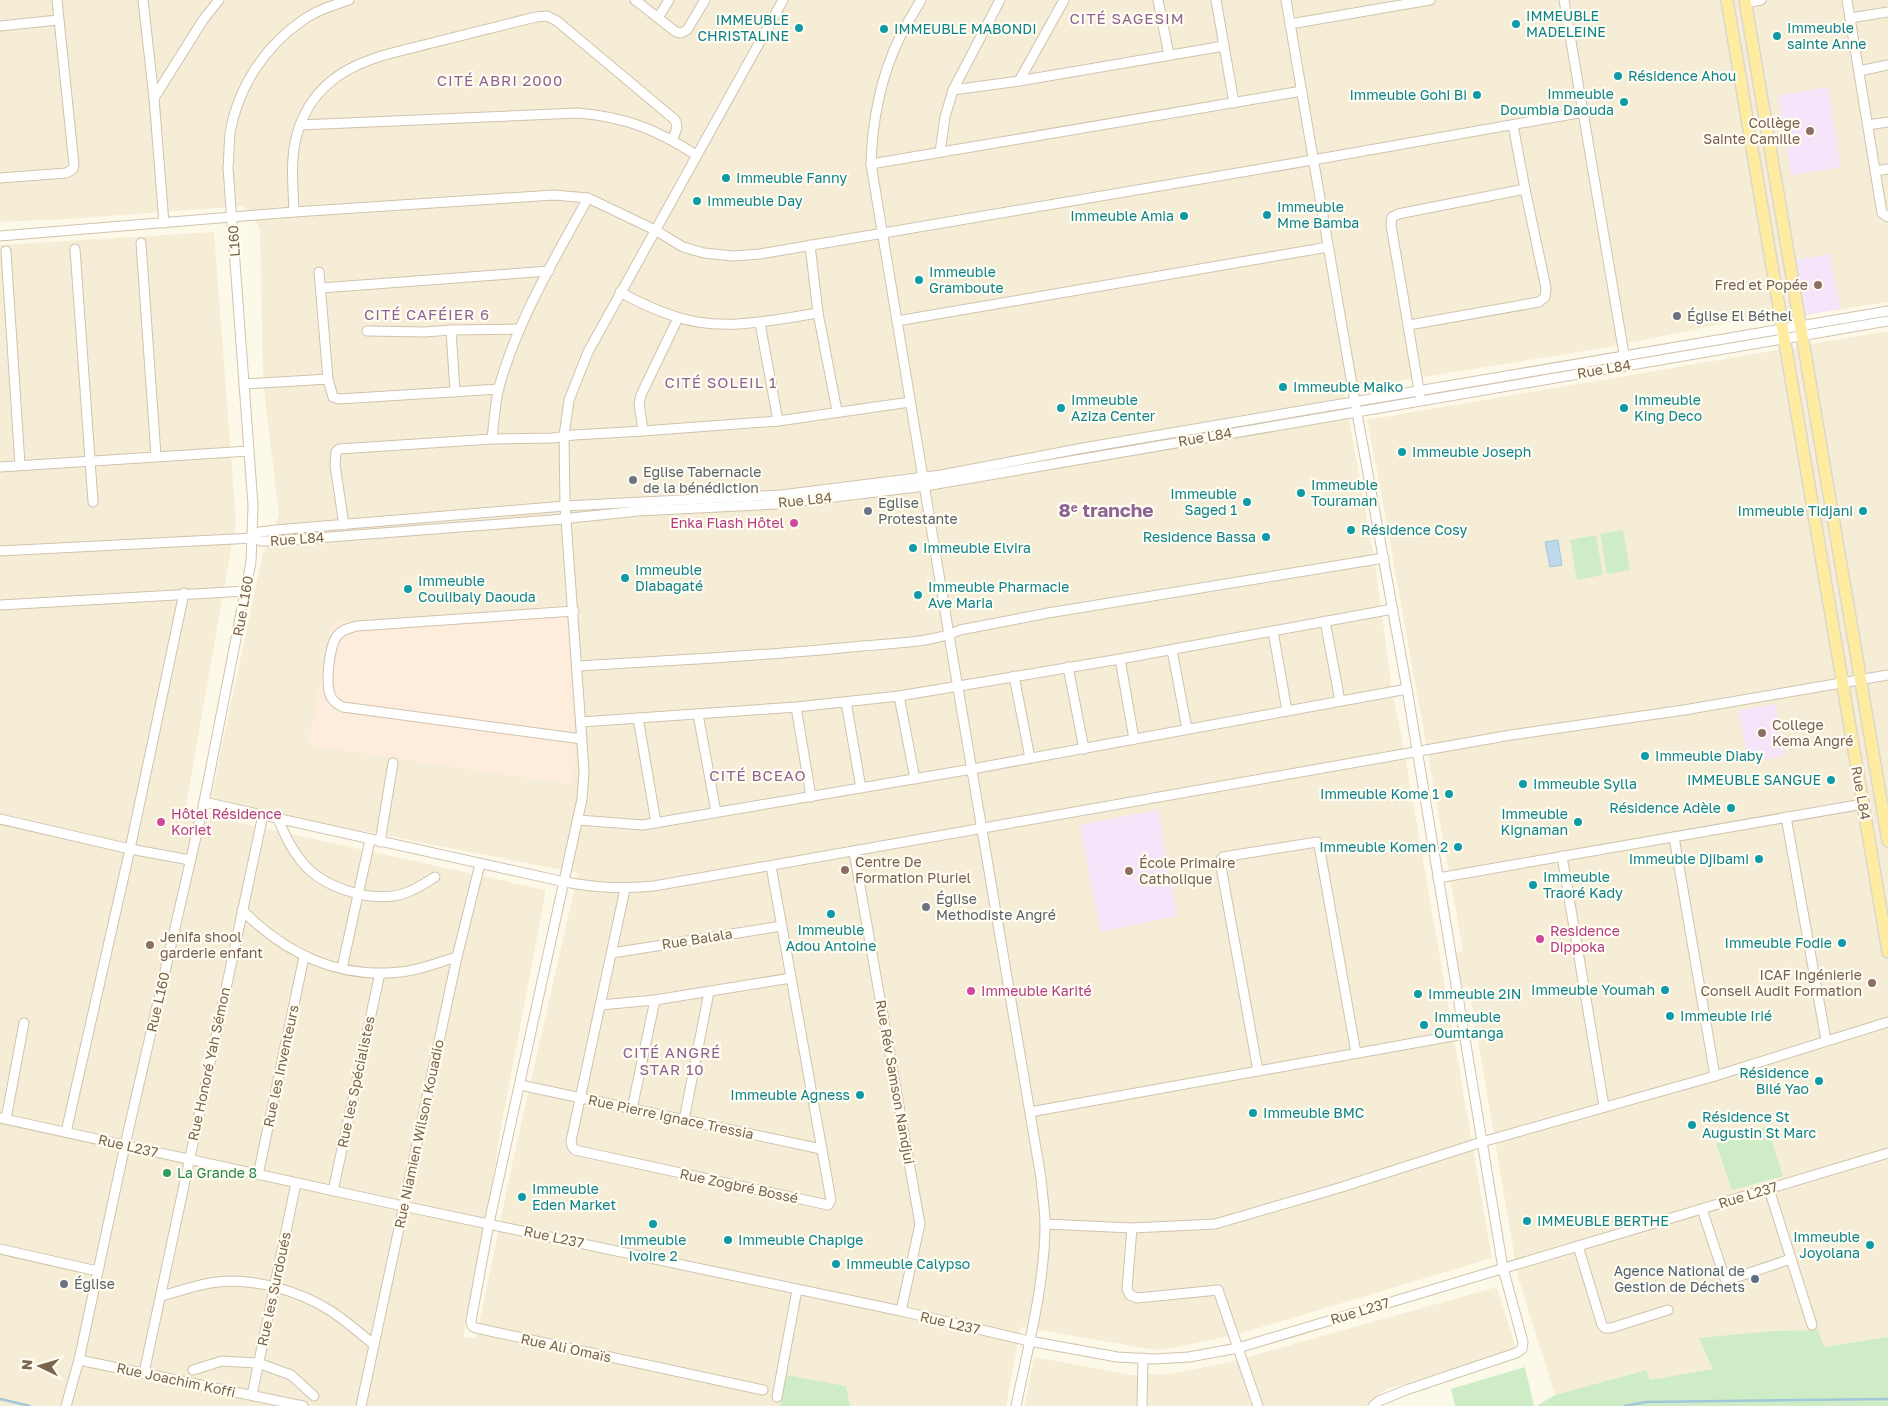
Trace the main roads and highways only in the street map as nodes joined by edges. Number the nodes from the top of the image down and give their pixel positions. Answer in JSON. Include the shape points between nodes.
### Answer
{"nodes":[{"id":1,"x":1728,"y":0,"type":"edge"},
{"id":2,"x":1745,"y":2,"type":"edge"},
{"id":3,"x":1888,"y":841,"type":"edge"},
{"id":4,"x":1888,"y":952,"type":"edge"}],
"edges":[{"from":1,"to":4,"type":"main road","name":"Rue L84"},
{"from":2,"to":3,"type":"main road","name":"Rue L84"}]}
